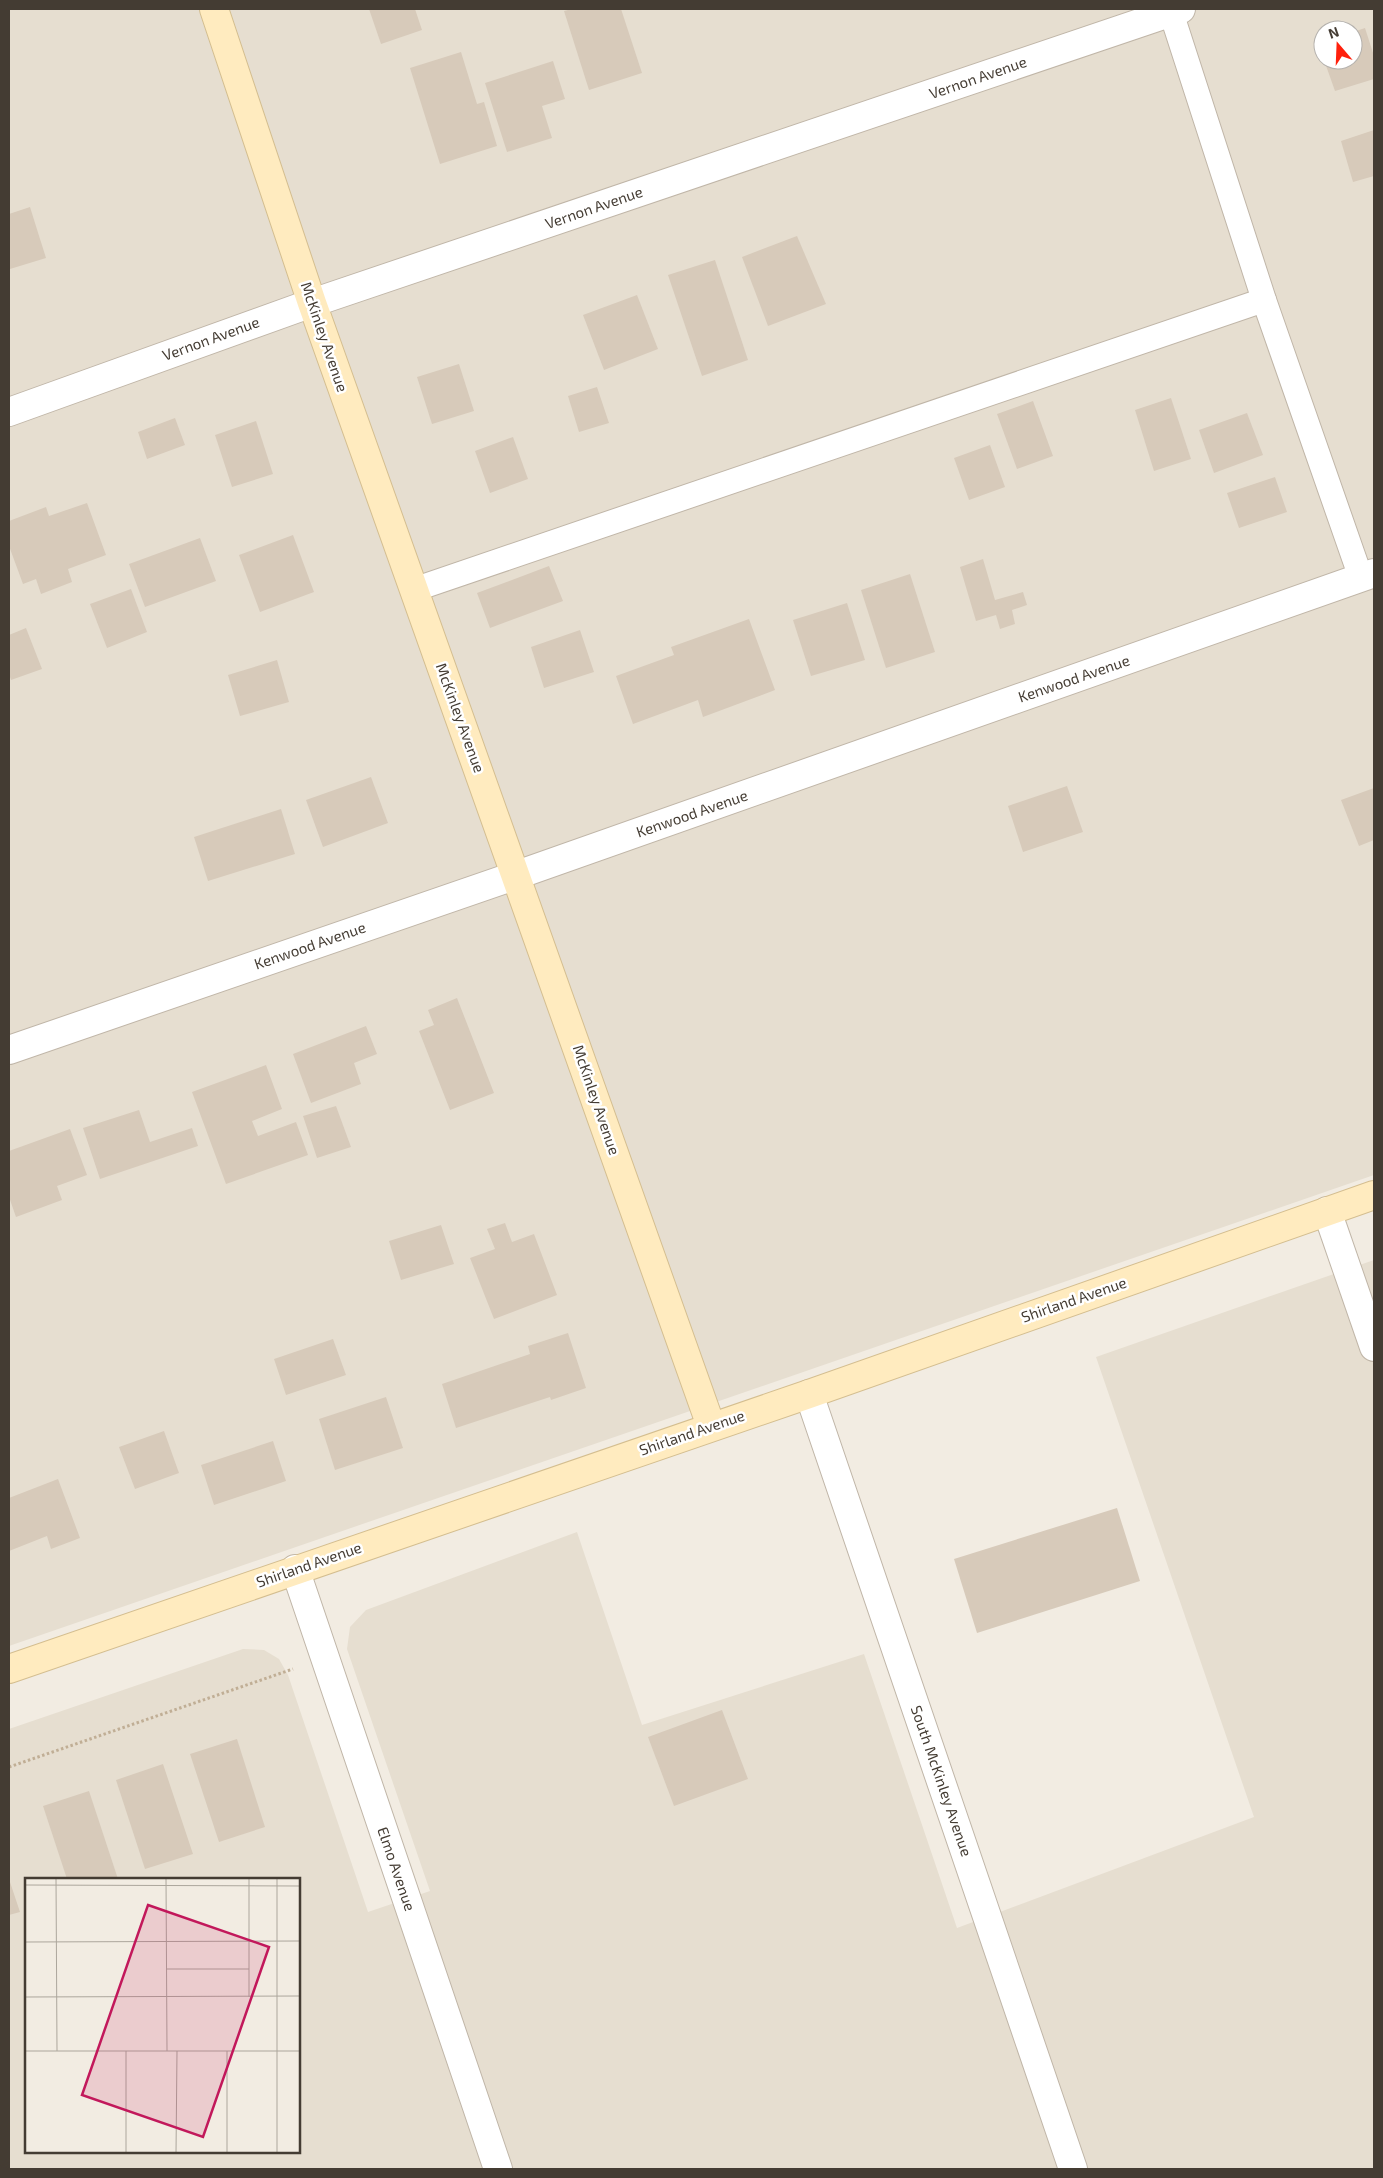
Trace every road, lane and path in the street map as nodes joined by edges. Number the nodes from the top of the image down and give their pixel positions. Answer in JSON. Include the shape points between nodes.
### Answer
{"nodes":[{"id":1,"x":214,"y":9,"type":"edge"},
{"id":2,"x":1174,"y":10,"type":"edge"},
{"id":3,"x":1264,"y":300,"type":"junction"},
{"id":4,"x":312,"y":303,"type":"junction"},
{"id":5,"x":9,"y":412,"type":"edge"},
{"id":6,"x":1367,"y":575,"type":"edge"},
{"id":7,"x":413,"y":590,"type":"junction"},
{"id":8,"x":517,"y":875,"type":"junction"},
{"id":9,"x":9,"y":1050,"type":"edge"},
{"id":10,"x":1374,"y":1195,"type":"edge"},
{"id":11,"x":1327,"y":1211,"type":"junction"},
{"id":12,"x":1374,"y":1347,"type":"edge"},
{"id":13,"x":809,"y":1394,"type":"junction"},
{"id":14,"x":711,"y":1426,"type":"junction"},
{"id":15,"x":294,"y":1569,"type":"junction"},
{"id":16,"x":325,"y":1658,"type":"junction"},
{"id":17,"x":9,"y":1670,"type":"edge"},
{"id":18,"x":9,"y":1767,"type":"edge"},
{"id":19,"x":498,"y":2169,"type":"edge"},
{"id":20,"x":1073,"y":2169,"type":"edge"}],
"edges":[{"from":1,"to":4,"type":"street","name":"McKinley Avenue"},
{"from":2,"to":3,"type":"lane"},
{"from":2,"to":4,"type":"street","name":"Vernon Avenue"},
{"from":3,"to":6,"type":"lane"},
{"from":3,"to":7,"type":"lane"},
{"from":4,"to":5,"type":"street","name":"Vernon Avenue"},
{"from":4,"to":7,"type":"street","name":"McKinley Avenue"},
{"from":6,"to":8,"type":"street","name":"Kenwood Avenue"},
{"from":7,"to":8,"type":"street","name":"McKinley Avenue"},
{"from":8,"to":9,"type":"street","name":"Kenwood Avenue"},
{"from":8,"to":14,"type":"street","name":"McKinley Avenue"},
{"from":10,"to":11,"type":"street","name":"Shirland Avenue"},
{"from":11,"to":12,"type":"street"},
{"from":11,"to":13,"type":"street","name":"Shirland Avenue"},
{"from":13,"to":14,"type":"street","name":"Shirland Avenue"},
{"from":13,"to":20,"type":"street","name":"South McKinley Avenue"},
{"from":14,"to":15,"type":"street","name":"Shirland Avenue"},
{"from":15,"to":16,"type":"street","name":"Elmo Avenue"},
{"from":15,"to":17,"type":"street","name":"Shirland Avenue"},
{"from":16,"to":18,"type":"path"},
{"from":16,"to":19,"type":"street","name":"Elmo Avenue"}]}
